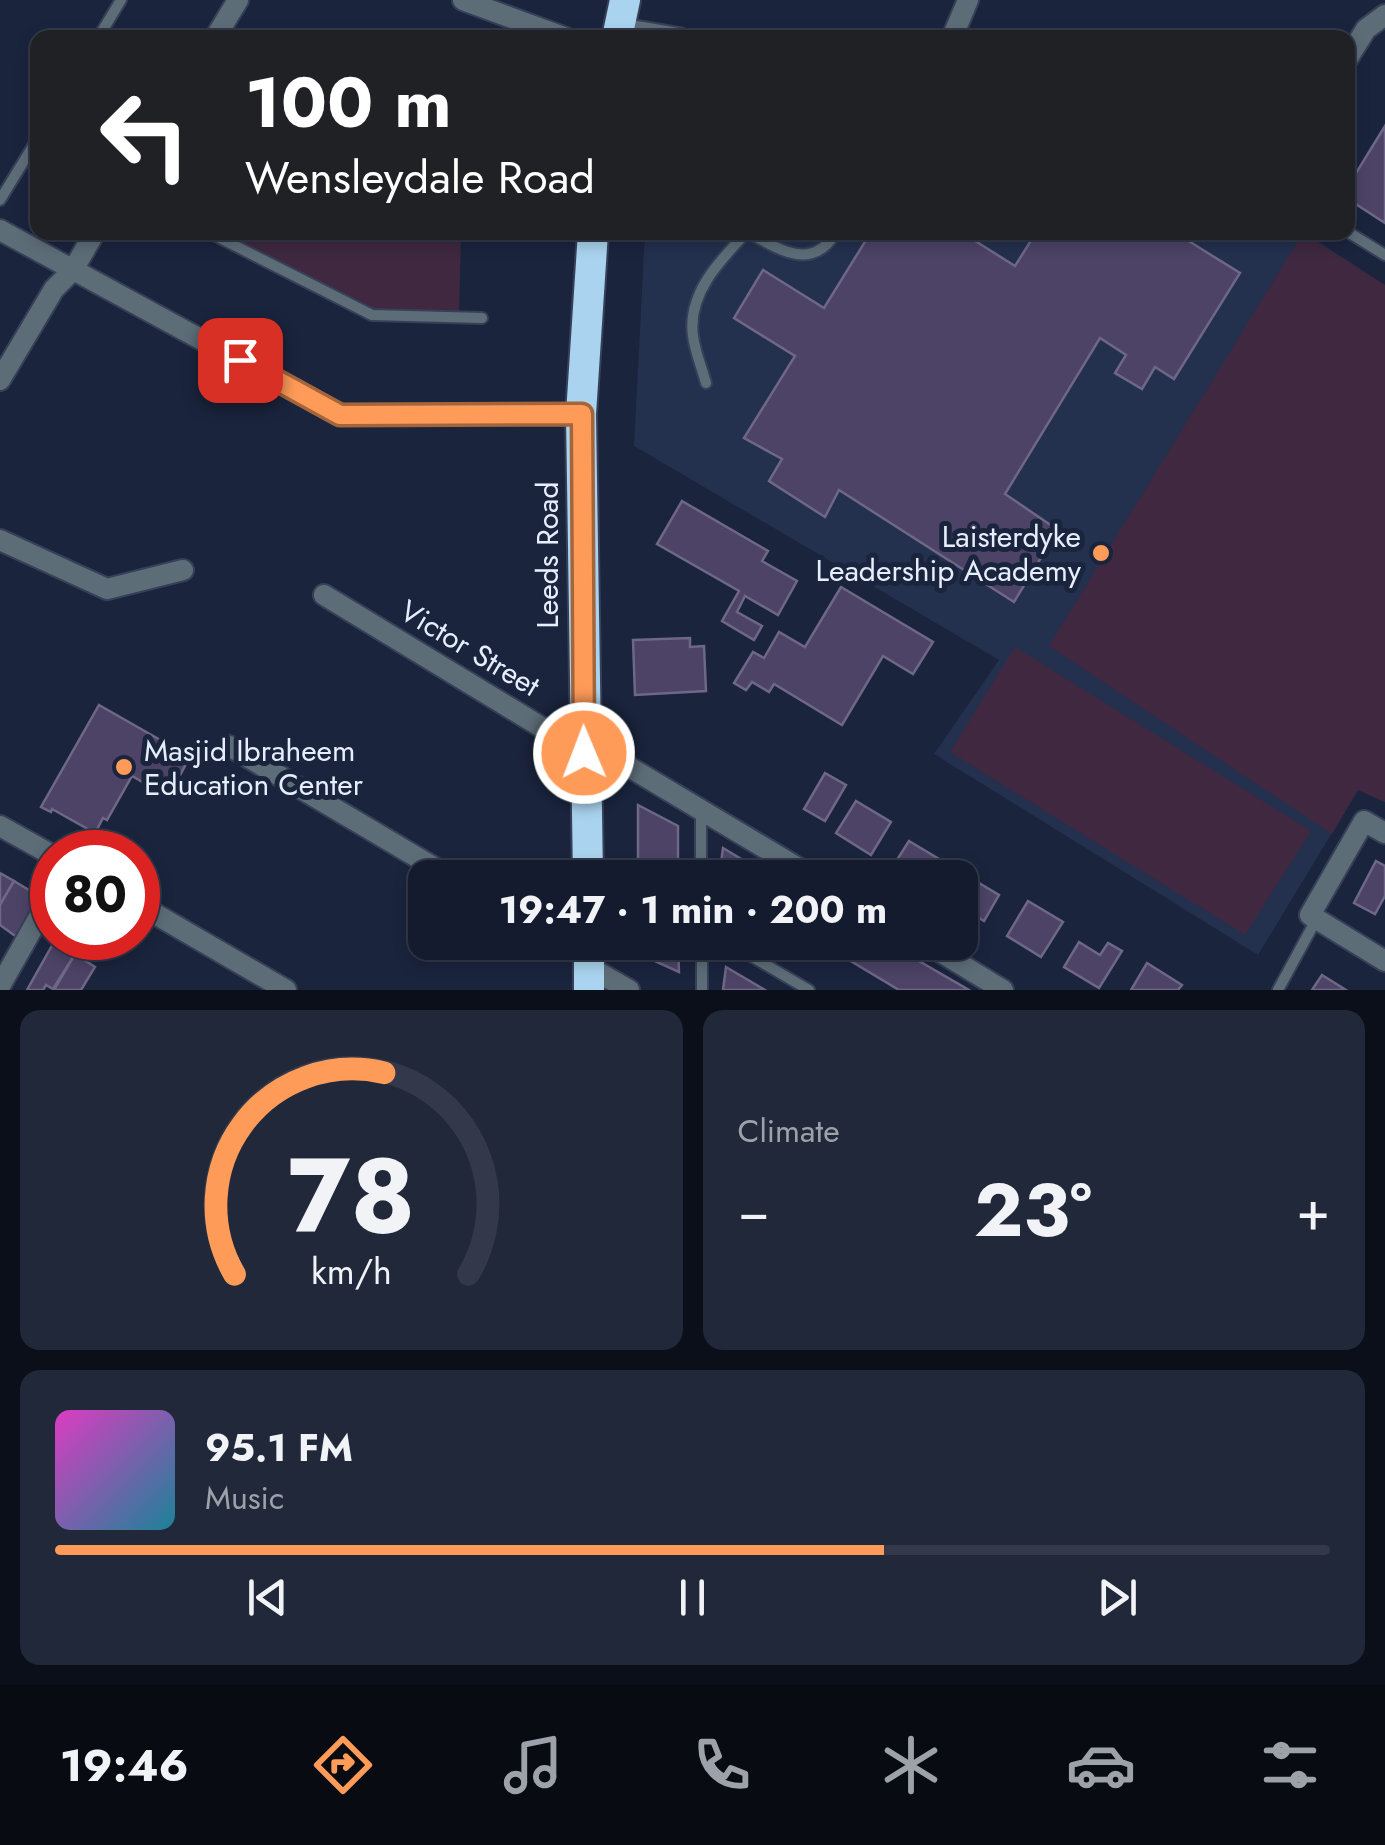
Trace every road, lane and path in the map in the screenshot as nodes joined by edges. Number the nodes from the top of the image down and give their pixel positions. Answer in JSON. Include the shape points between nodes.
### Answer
{"nodes":[{"id":1,"x":121,"y":0,"type":"edge"},
{"id":2,"x":238,"y":0,"type":"edge"},
{"id":3,"x":462,"y":0,"type":"edge"},
{"id":4,"x":968,"y":0,"type":"edge"},
{"id":5,"x":1385,"y":15,"type":"edge"},
{"id":6,"x":620,"y":22,"type":"edge"},
{"id":7,"x":103,"y":30,"type":"edge"},
{"id":8,"x":220,"y":30,"type":"edge"},
{"id":9,"x":544,"y":30,"type":"edge"},
{"id":10,"x":650,"y":30,"type":"edge"},
{"id":11,"x":955,"y":30,"type":"edge"},
{"id":12,"x":1355,"y":46,"type":"edge"},
{"id":13,"x":30,"y":151,"type":"edge"},
{"id":14,"x":0,"y":200,"type":"edge"},
{"id":15,"x":0,"y":230,"type":"edge"},
{"id":16,"x":1355,"y":236,"type":"edge"},
{"id":17,"x":91,"y":240,"type":"edge"},
{"id":18,"x":224,"y":240,"type":"edge"},
{"id":19,"x":593,"y":240,"type":"edge"},
{"id":20,"x":741,"y":240,"type":"edge"},
{"id":21,"x":762,"y":240,"type":"edge"},
{"id":22,"x":831,"y":240,"type":"edge"},
{"id":23,"x":1385,"y":255,"type":"edge"},
{"id":24,"x":72,"y":270,"type":"junction"},
{"id":25,"x":482,"y":318,"type":"dead end"},
{"id":26,"x":6,"y":358,"type":"edge"},
{"id":27,"x":0,"y":380,"type":"edge"},
{"id":28,"x":706,"y":383,"type":"dead end"},
{"id":29,"x":582,"y":414,"type":"junction"},
{"id":30,"x":0,"y":540,"type":"edge"},
{"id":31,"x":183,"y":570,"type":"dead end"},
{"id":32,"x":324,"y":594,"type":"dead end"},
{"id":33,"x":229,"y":746,"type":"dead end"},
{"id":34,"x":584,"y":746,"type":"junction"},
{"id":35,"x":701,"y":810,"type":"junction"},
{"id":36,"x":0,"y":826,"type":"edge"},
{"id":37,"x":1385,"y":833,"type":"edge"},
{"id":38,"x":30,"y":843,"type":"edge"},
{"id":39,"x":422,"y":860,"type":"edge"},
{"id":40,"x":587,"y":860,"type":"edge"},
{"id":41,"x":701,"y":860,"type":"edge"},
{"id":42,"x":785,"y":860,"type":"edge"},
{"id":43,"x":160,"y":917,"type":"edge"},
{"id":44,"x":1313,"y":918,"type":"junction"},
{"id":45,"x":30,"y":933,"type":"edge"},
{"id":46,"x":702,"y":960,"type":"edge"},
{"id":47,"x":758,"y":960,"type":"edge"},
{"id":48,"x":954,"y":960,"type":"edge"},
{"id":49,"x":1385,"y":962,"type":"edge"},
{"id":50,"x":590,"y":965,"type":"edge"},
{"id":51,"x":0,"y":986,"type":"edge"},
{"id":52,"x":286,"y":990,"type":"edge"},
{"id":53,"x":629,"y":990,"type":"edge"},
{"id":54,"x":702,"y":990,"type":"edge"},
{"id":55,"x":809,"y":990,"type":"edge"},
{"id":56,"x":1003,"y":990,"type":"edge"},
{"id":57,"x":1278,"y":990,"type":"edge"}],
"edges":[{"from":1,"to":7,"type":"lane"},
{"from":2,"to":8,"type":"street"},
{"from":3,"to":9,"type":"street"},
{"from":4,"to":11,"type":"street"},
{"from":5,"to":12,"type":"street"},
{"from":6,"to":10,"type":"street"},
{"from":13,"to":14,"type":"lane"},
{"from":15,"to":24,"type":"street"},
{"from":16,"to":23,"type":"lane"},
{"from":17,"to":24,"type":"street"},
{"from":18,"to":25,"type":"lane","via":[[372,315]]},
{"from":19,"to":29,"type":"highway","name":"Leeds Road"},
{"from":20,"to":28,"type":"lane","via":[[709,276],[693,308],[692,336]]},
{"from":21,"to":22,"type":"lane","via":[[812,256]]},
{"from":24,"to":26,"type":"street"},
{"from":24,"to":29,"type":"street","via":[[340,415]]},
{"from":26,"to":27,"type":"street"},
{"from":29,"to":34,"type":"highway","name":"Leeds Road"},
{"from":30,"to":31,"type":"street","via":[[107,589]]},
{"from":32,"to":34,"type":"street","name":"Victor Street"},
{"from":33,"to":39,"type":"street"},
{"from":34,"to":35,"type":"street","name":"Victor Street"},
{"from":34,"to":40,"type":"highway","name":"Leeds Road"},
{"from":35,"to":41,"type":"lane"},
{"from":35,"to":42,"type":"street","name":"Victor Street"},
{"from":36,"to":38,"type":"street"},
{"from":37,"to":44,"type":"street","via":[[1364,821]]},
{"from":43,"to":52,"type":"street"},
{"from":44,"to":49,"type":"street"},
{"from":44,"to":57,"type":"lane"},
{"from":45,"to":51,"type":"street"},
{"from":46,"to":54,"type":"lane"},
{"from":47,"to":55,"type":"lane"},
{"from":48,"to":56,"type":"street"},
{"from":50,"to":53,"type":"street"}]}
